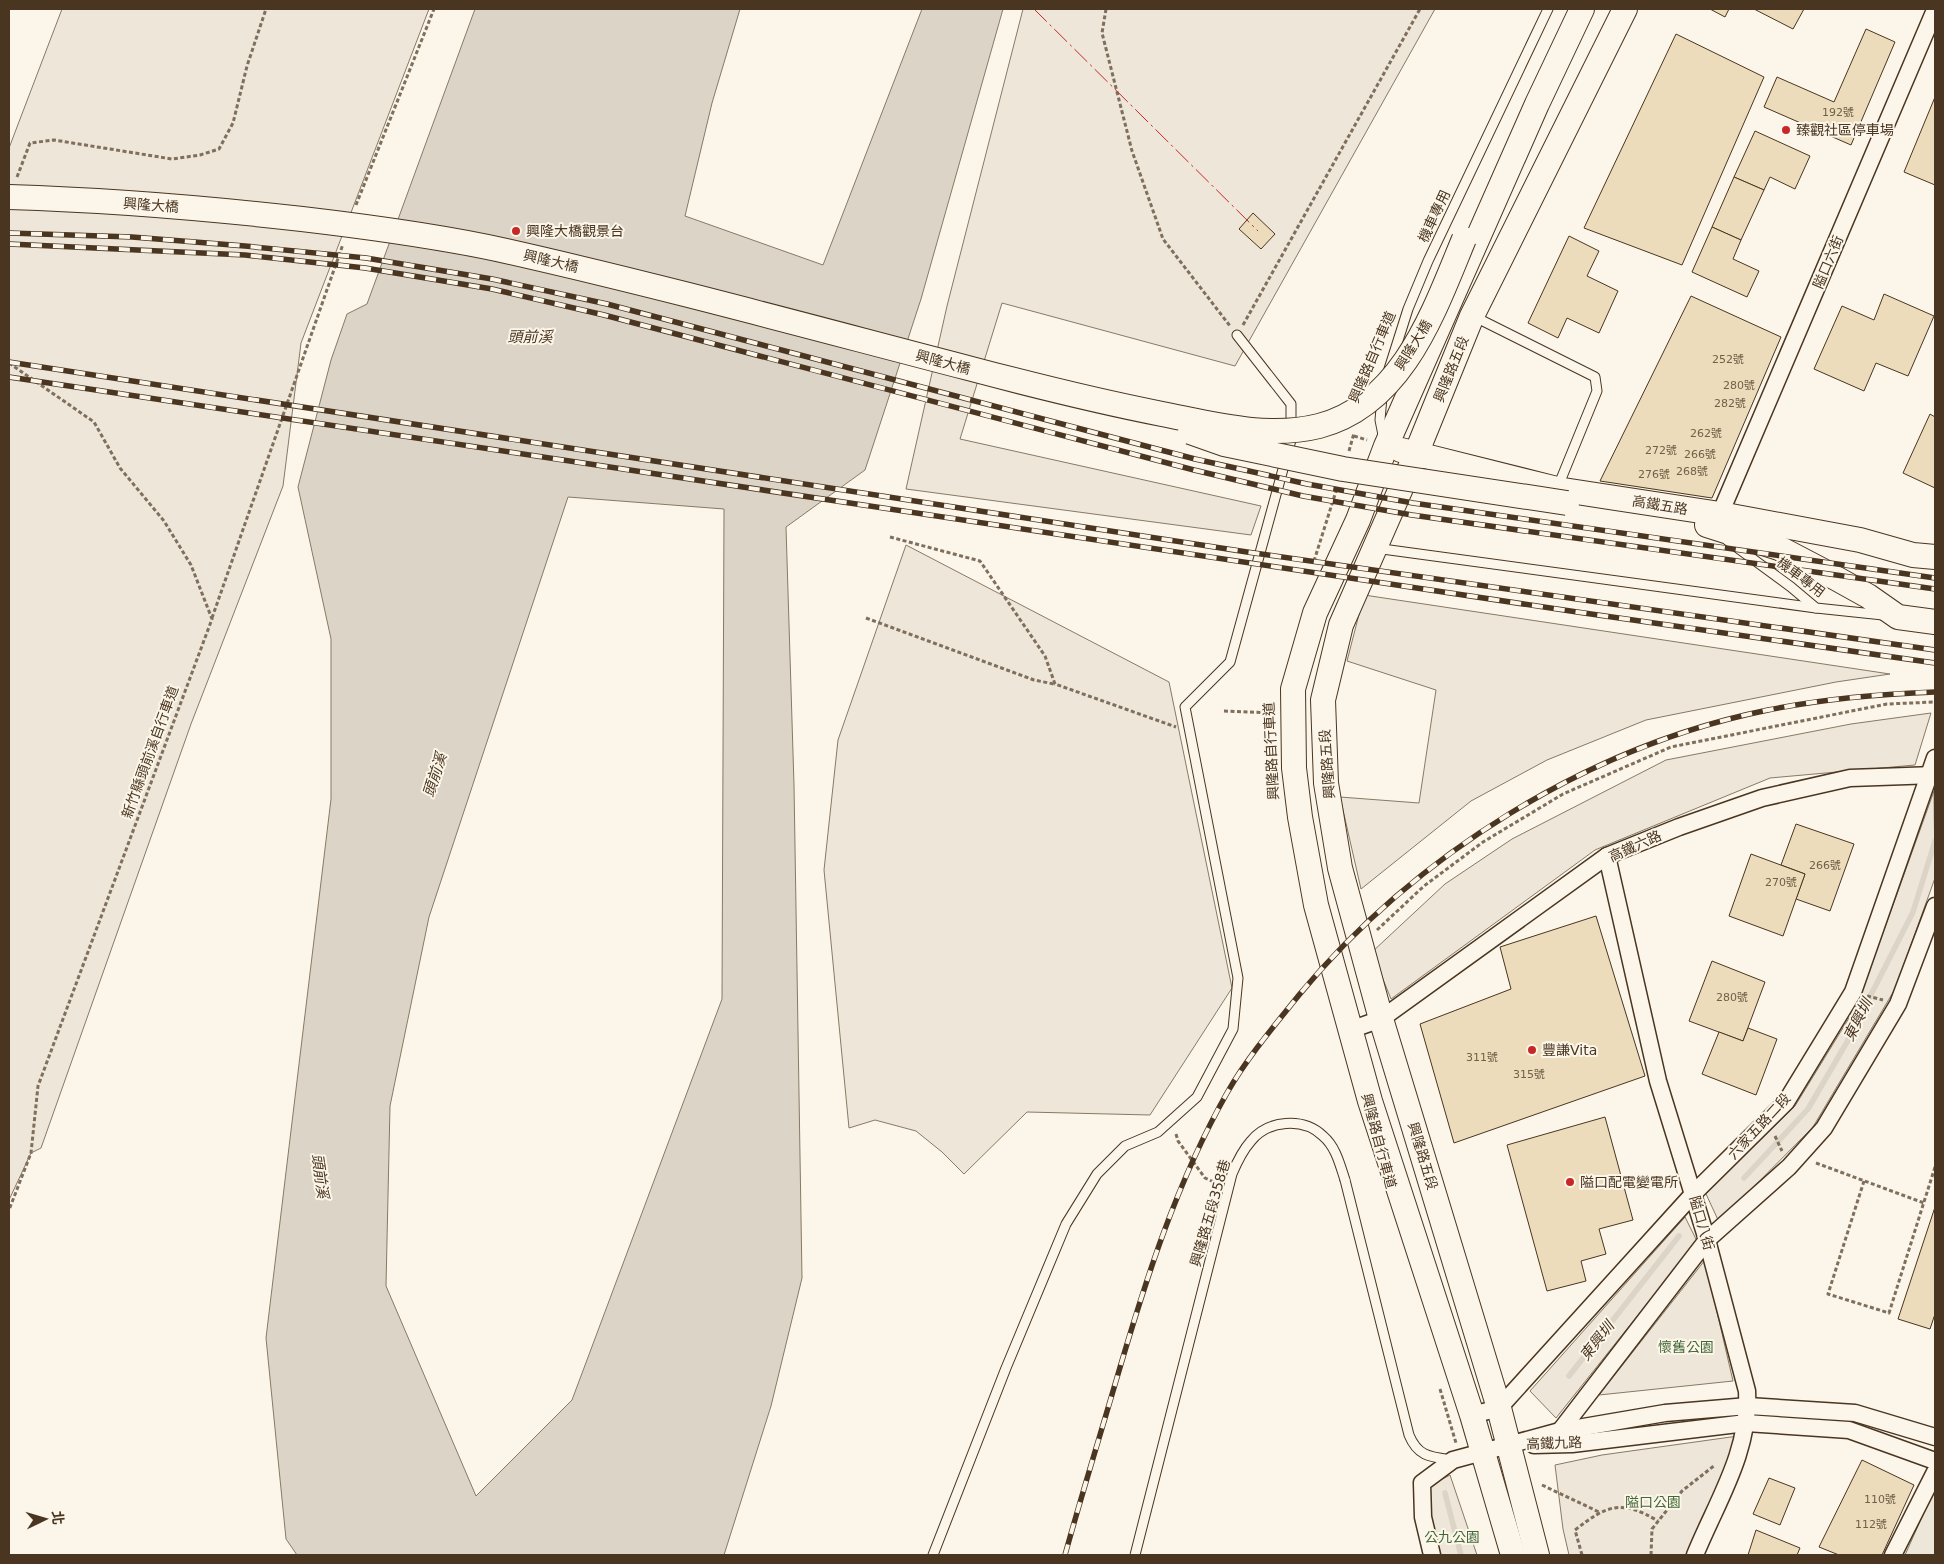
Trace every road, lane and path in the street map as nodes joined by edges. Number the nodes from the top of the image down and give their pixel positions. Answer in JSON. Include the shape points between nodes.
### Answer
{"nodes":[{"id":1,"x":266,"y":9,"type":"edge"},
{"id":2,"x":434,"y":9,"type":"edge"},
{"id":3,"x":1106,"y":9,"type":"edge"},
{"id":4,"x":1420,"y":9,"type":"edge"},
{"id":5,"x":1548,"y":9,"type":"edge"},
{"id":6,"x":1566,"y":9,"type":"edge"},
{"id":7,"x":1582,"y":9,"type":"edge"},
{"id":8,"x":1625,"y":9,"type":"edge"},
{"id":9,"x":1935,"y":10,"type":"edge"},
{"id":10,"x":12,"y":190,"type":"edge"},
{"id":11,"x":353,"y":214,"type":"dead end"},
{"id":12,"x":343,"y":242,"type":"dead end"},
{"id":13,"x":1472,"y":316,"type":"junction"},
{"id":14,"x":1237,"y":335,"type":"junction"},
{"id":15,"x":9,"y":363,"type":"edge"},
{"id":16,"x":1081,"y":397,"type":"junction"},
{"id":17,"x":1356,"y":428,"type":"dead end"},
{"id":18,"x":1386,"y":446,"type":"junction"},
{"id":19,"x":1416,"y":454,"type":"junction"},
{"id":20,"x":1346,"y":459,"type":"dead end"},
{"id":21,"x":1338,"y":487,"type":"dead end"},
{"id":22,"x":1562,"y":496,"type":"junction"},
{"id":23,"x":1711,"y":519,"type":"junction"},
{"id":24,"x":890,"y":536,"type":"dead end"},
{"id":25,"x":1375,"y":548,"type":"junction"},
{"id":26,"x":1935,"y":558,"type":"edge"},
{"id":27,"x":1314,"y":562,"type":"dead end"},
{"id":28,"x":1816,"y":608,"type":"junction"},
{"id":29,"x":1898,"y":617,"type":"junction"},
{"id":30,"x":866,"y":618,"type":"dead end"},
{"id":31,"x":212,"y":619,"type":"junction"},
{"id":32,"x":1935,"y":622,"type":"edge"},
{"id":33,"x":1054,"y":684,"type":"junction"},
{"id":34,"x":1935,"y":702,"type":"edge"},
{"id":35,"x":1224,"y":711,"type":"dead end"},
{"id":36,"x":1279,"y":713,"type":"dead end"},
{"id":37,"x":1190,"y":732,"type":"junction"},
{"id":38,"x":1935,"y":758,"type":"edge"},
{"id":39,"x":1932,"y":775,"type":"edge"},
{"id":40,"x":1607,"y":856,"type":"junction"},
{"id":41,"x":1935,"y":906,"type":"edge"},
{"id":42,"x":1371,"y":936,"type":"dead end"},
{"id":43,"x":1852,"y":992,"type":"junction"},
{"id":44,"x":1898,"y":1004,"type":"junction"},
{"id":45,"x":1380,"y":1019,"type":"junction"},
{"id":46,"x":1350,"y":1030,"type":"junction"},
{"id":47,"x":1173,"y":1118,"type":"junction"},
{"id":48,"x":1767,"y":1120,"type":"junction"},
{"id":49,"x":1794,"y":1162,"type":"junction"},
{"id":50,"x":1935,"y":1167,"type":"edge"},
{"id":51,"x":1864,"y":1181,"type":"junction"},
{"id":52,"x":1222,"y":1186,"type":"dead end"},
{"id":53,"x":1694,"y":1193,"type":"junction"},
{"id":54,"x":1924,"y":1203,"type":"junction"},
{"id":55,"x":9,"y":1210,"type":"edge"},
{"id":56,"x":1707,"y":1240,"type":"junction"},
{"id":57,"x":1438,"y":1383,"type":"dead end"},
{"id":58,"x":1748,"y":1406,"type":"junction"},
{"id":59,"x":1499,"y":1408,"type":"junction"},
{"id":60,"x":1472,"y":1415,"type":"junction"},
{"id":61,"x":1746,"y":1422,"type":"junction"},
{"id":62,"x":1560,"y":1431,"type":"junction"},
{"id":63,"x":1935,"y":1437,"type":"edge"},
{"id":64,"x":1509,"y":1445,"type":"junction"},
{"id":65,"x":1465,"y":1456,"type":"junction"},
{"id":66,"x":1935,"y":1460,"type":"edge"},
{"id":67,"x":1716,"y":1464,"type":"dead end"},
{"id":68,"x":1935,"y":1472,"type":"edge"},
{"id":69,"x":1542,"y":1484,"type":"dead end"},
{"id":70,"x":1599,"y":1512,"type":"junction"},
{"id":71,"x":1658,"y":1521,"type":"junction"},
{"id":72,"x":933,"y":1555,"type":"edge"},
{"id":73,"x":1135,"y":1555,"type":"edge"},
{"id":74,"x":1432,"y":1555,"type":"edge"},
{"id":75,"x":1513,"y":1555,"type":"edge"},
{"id":76,"x":1537,"y":1555,"type":"edge"},
{"id":77,"x":1582,"y":1555,"type":"edge"},
{"id":78,"x":1650,"y":1555,"type":"edge"},
{"id":79,"x":1695,"y":1555,"type":"edge"},
{"id":80,"x":1894,"y":1555,"type":"edge"}],
"edges":[{"from":1,"to":10,"type":"path","via":[[233,123],[219,150],[172,159],[54,140],[30,143]]},
{"from":2,"to":11,"type":"path"},
{"from":3,"to":14,"type":"path","via":[[1102,33],[1104,42],[1132,151],[1163,239]]},
{"from":4,"to":14,"type":"path"},
{"from":5,"to":18,"type":"lane","name":"機車專用","via":[[1408,309],[1381,402],[1381,430]]},
{"from":6,"to":16,"type":"street","name":"興隆大橋","bridge":true,"via":[[1434,310],[1414,349],[1392,379],[1370,400],[1344,417],[1320,425],[1293,430],[1261,430],[1228,427]]},
{"from":7,"to":18,"type":"street","name":"興隆路五段"},
{"from":8,"to":13,"type":"street","name":"興隆路五段"},
{"from":9,"to":23,"type":"street","name":"隘口六街"},
{"from":10,"to":16,"type":"street","name":"興隆大橋","bridge":true,"via":[[373,227],[500,249]]},
{"from":12,"to":31,"type":"path","name":"新竹縣頭前溪自行車道"},
{"from":13,"to":19,"type":"street","name":"興隆路五段"},
{"from":13,"to":22,"type":"lane","via":[[1595,377],[1597,390]]},
{"from":14,"to":37,"type":"lane","via":[[1292,404],[1291,440],[1230,662],[1185,707]]},
{"from":15,"to":31,"type":"path","via":[[94,422],[120,468],[164,521],[192,566]]},
{"from":16,"to":22,"type":"street","name":"興隆大橋","bridge":true,"via":[[1224,444],[1380,476]]},
{"from":17,"to":20,"type":"path"},
{"from":18,"to":19,"type":"street"},
{"from":18,"to":46,"type":"street","name":"興隆路五段","via":[[1358,520],[1315,613],[1293,689],[1294,768],[1302,827],[1316,905]]},
{"from":19,"to":22,"type":"street"},
{"from":19,"to":25,"type":"street","name":"興隆路五段"},
{"from":21,"to":27,"type":"path"},
{"from":22,"to":23,"type":"street","name":"興隆大橋"},
{"from":23,"to":26,"type":"street","via":[[1860,540]]},
{"from":23,"to":28,"type":"lane","name":"機車專用"},
{"from":23,"to":29,"type":"street","name":"高鐵五路","via":[[1779,548],[1838,579]]},
{"from":24,"to":33,"type":"path","via":[[980,561],[1045,656]]},
{"from":25,"to":28,"type":"lane"},
{"from":25,"to":45,"type":"street","name":"興隆路五段","via":[[1341,625],[1323,700],[1326,783],[1340,868]]},
{"from":28,"to":29,"type":"lane","name":"機車專用"},
{"from":29,"to":32,"type":"street","name":"高鐵五路"},
{"from":30,"to":33,"type":"path","via":[[1034,680]]},
{"from":31,"to":55,"type":"path","name":"新竹縣頭前溪自行車道","via":[[38,1086],[31,1152]]},
{"from":33,"to":37,"type":"path"},
{"from":34,"to":42,"type":"path","via":[[1887,704],[1671,747],[1564,794],[1483,842],[1424,886]]},
{"from":35,"to":36,"type":"path"},
{"from":37,"to":47,"type":"lane","via":[[1238,978],[1232,1028],[1196,1097]]},
{"from":38,"to":39,"type":"street","name":"六家五路二段"},
{"from":39,"to":40,"type":"street","name":"高鐵六路","via":[[1850,778],[1762,798]]},
{"from":39,"to":43,"type":"street","name":"六家五路二段"},
{"from":40,"to":45,"type":"street","name":"高鐵六路"},
{"from":40,"to":53,"type":"street","name":"隘口八街","via":[[1658,1081]]},
{"from":41,"to":44,"type":"street"},
{"from":43,"to":44,"type":"path"},
{"from":43,"to":48,"type":"street","name":"六家五路二段","via":[[1786,1102]]},
{"from":44,"to":49,"type":"street","via":[[1824,1128]]},
{"from":45,"to":46,"type":"street","name":"高鐵六路"},
{"from":45,"to":59,"type":"street","name":"興隆路五段"},
{"from":46,"to":60,"type":"street","name":"興隆路五段","via":[[1370,1102]]},
{"from":47,"to":52,"type":"path","via":[[1178,1141],[1205,1178]]},
{"from":47,"to":72,"type":"lane","via":[[1158,1132],[1125,1146],[1097,1174],[1066,1224]]},
{"from":48,"to":49,"type":"path"},
{"from":48,"to":53,"type":"street","name":"六家五路二段"},
{"from":49,"to":51,"type":"path"},
{"from":49,"to":56,"type":"street"},
{"from":50,"to":54,"type":"path"},
{"from":51,"to":54,"type":"path"},
{"from":51,"to":54,"type":"path","via":[[1828,1294],[1889,1313]]},
{"from":53,"to":56,"type":"street","name":"隘口八街"},
{"from":53,"to":59,"type":"street","name":"六家五路二段"},
{"from":56,"to":58,"type":"street","name":"隘口八街","via":[[1747,1391]]},
{"from":56,"to":62,"type":"street"},
{"from":57,"to":65,"type":"path"},
{"from":58,"to":61,"type":"street","name":"隘口八街"},
{"from":58,"to":62,"type":"street","name":"高鐵九路","via":[[1666,1414]]},
{"from":58,"to":63,"type":"street","name":"高鐵九路","via":[[1855,1413]]},
{"from":59,"to":60,"type":"street"},
{"from":59,"to":64,"type":"street","name":"興隆路五段"},
{"from":60,"to":65,"type":"street","name":"興隆路五段"},
{"from":61,"to":64,"type":"street","name":"高鐵九路","via":[[1572,1444]]},
{"from":61,"to":66,"type":"street","name":"高鐵九路","via":[[1849,1430]]},
{"from":61,"to":79,"type":"street","name":"隘口八街","via":[[1740,1453]]},
{"from":62,"to":64,"type":"street","name":"高鐵九路"},
{"from":64,"to":65,"type":"street"},
{"from":64,"to":76,"type":"street","name":"興隆路五段"},
{"from":65,"to":73,"type":"lane","name":"興隆路五段358巷","bridge":true,"via":[[1425,1455],[1418,1451],[1409,1435],[1336,1154],[1324,1136],[1311,1127],[1296,1123],[1266,1128],[1240,1154],[1232,1174]]},
{"from":65,"to":74,"type":"street","via":[[1422,1483],[1423,1518]]},
{"from":65,"to":75,"type":"street","name":"興隆路五段"},
{"from":67,"to":71,"type":"path","via":[[1682,1492]]},
{"from":68,"to":80,"type":"street"},
{"from":69,"to":70,"type":"path"},
{"from":70,"to":71,"type":"path","via":[[1612,1508],[1640,1511]]},
{"from":70,"to":77,"type":"path","via":[[1575,1530]]},
{"from":71,"to":78,"type":"path","via":[[1652,1529]]}]}
